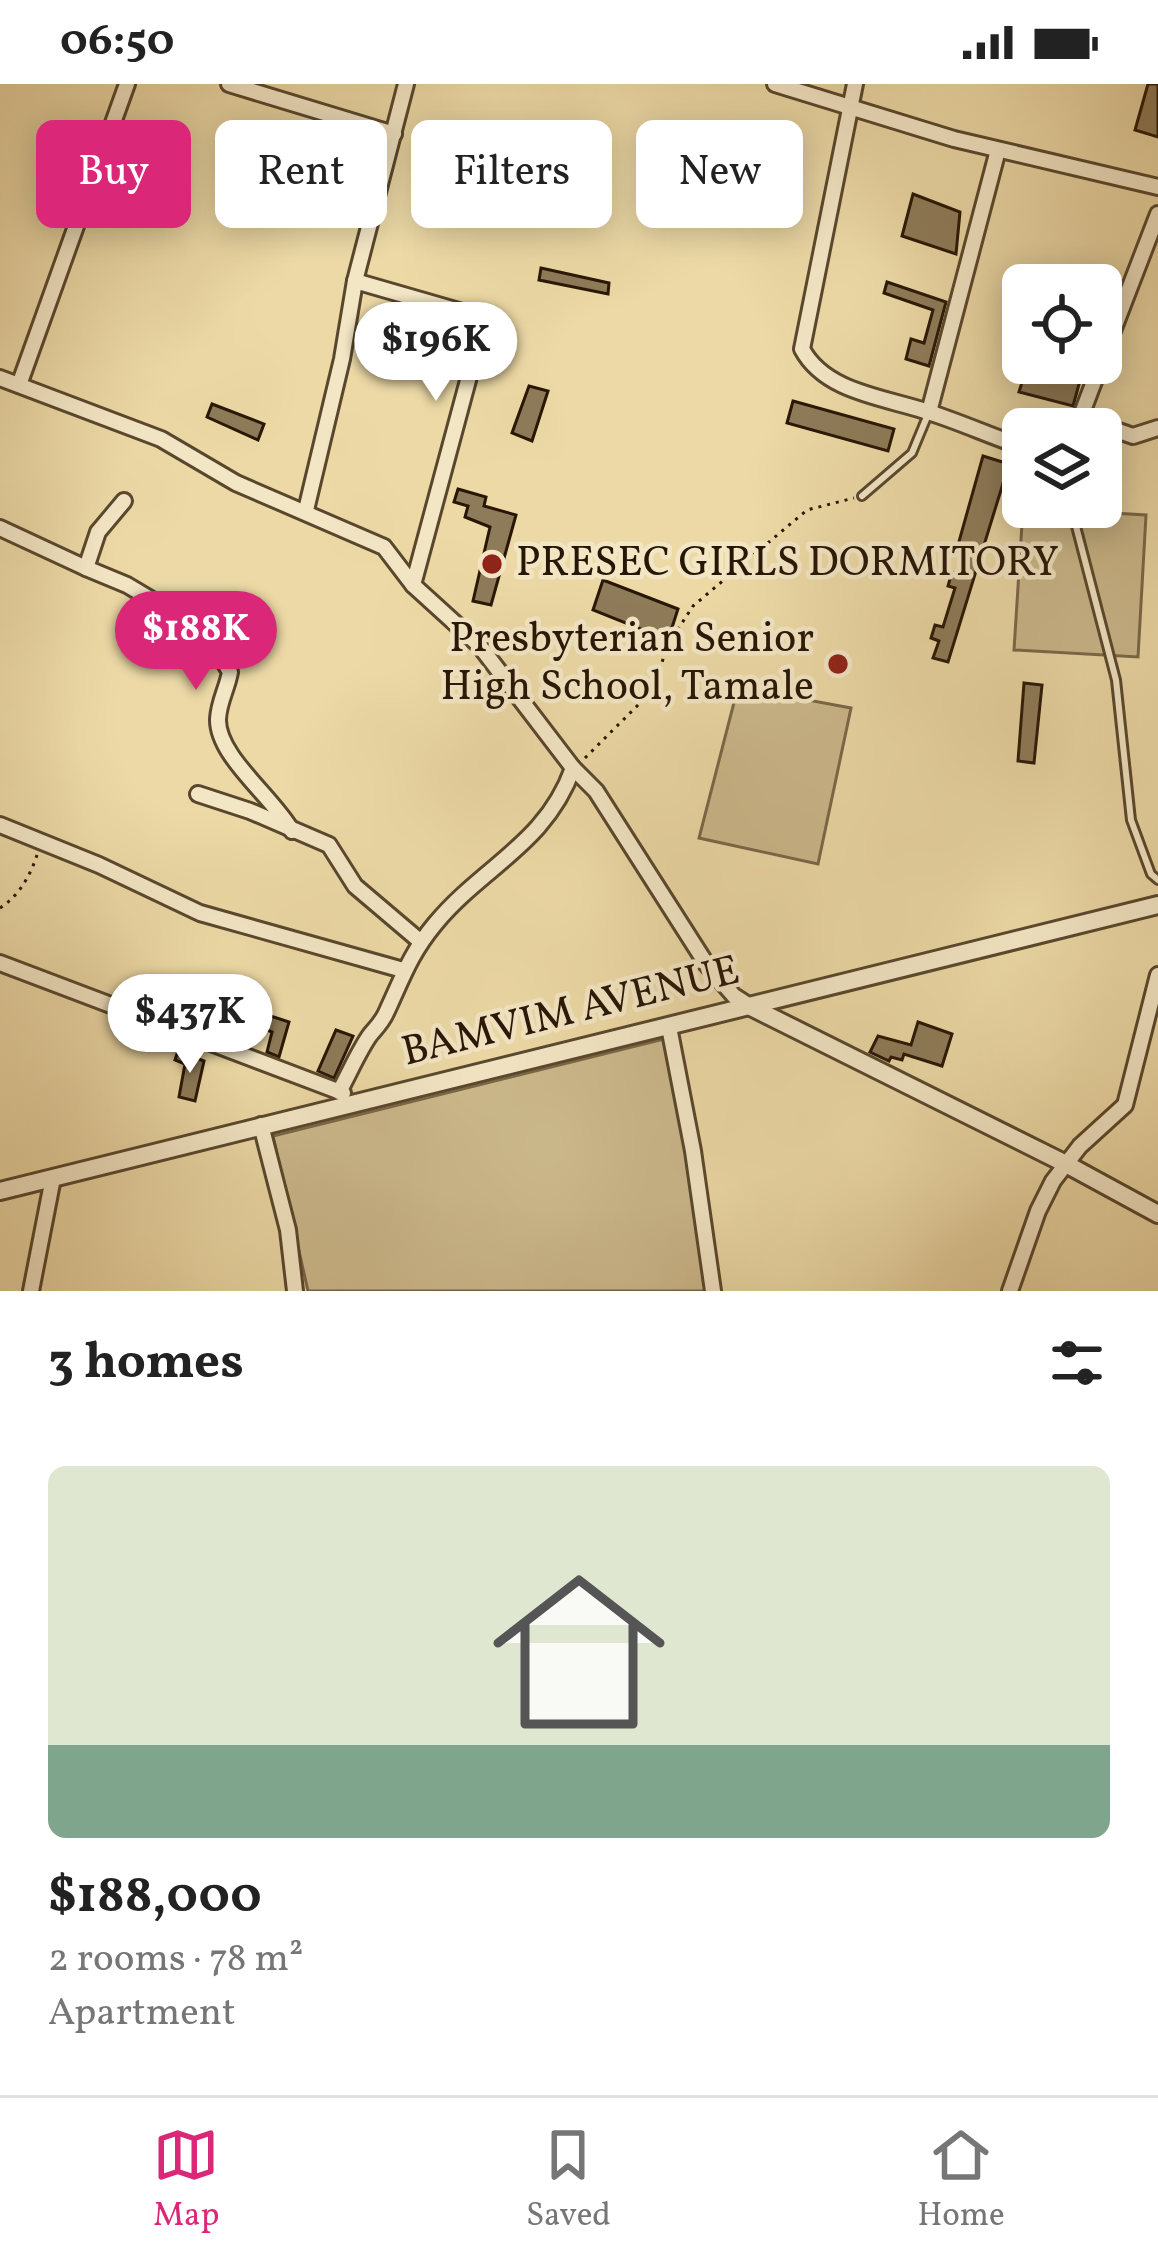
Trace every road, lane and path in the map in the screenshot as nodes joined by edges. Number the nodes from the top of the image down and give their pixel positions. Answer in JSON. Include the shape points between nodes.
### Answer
{"nodes":[{"id":1,"x":127,"y":84,"type":"edge"},
{"id":2,"x":229,"y":84,"type":"edge"},
{"id":3,"x":406,"y":84,"type":"edge"},
{"id":4,"x":776,"y":84,"type":"edge"},
{"id":5,"x":854,"y":84,"type":"edge"},
{"id":6,"x":852,"y":107,"type":"junction"},
{"id":7,"x":394,"y":134,"type":"junction"},
{"id":8,"x":998,"y":150,"type":"junction"},
{"id":9,"x":1158,"y":187,"type":"edge"},
{"id":10,"x":1158,"y":214,"type":"edge"},
{"id":11,"x":355,"y":281,"type":"junction"},
{"id":12,"x":1122,"y":307,"type":"edge"},
{"id":13,"x":0,"y":378,"type":"edge"},
{"id":14,"x":19,"y":385,"type":"junction"},
{"id":15,"x":929,"y":412,"type":"junction"},
{"id":16,"x":1158,"y":428,"type":"edge"},
{"id":17,"x":1122,"y":432,"type":"edge"},
{"id":18,"x":1002,"y":439,"type":"edge"},
{"id":19,"x":862,"y":496,"type":"joint"},
{"id":20,"x":124,"y":501,"type":"dead end"},
{"id":21,"x":306,"y":510,"type":"junction"},
{"id":22,"x":0,"y":528,"type":"edge"},
{"id":23,"x":1076,"y":528,"type":"edge"},
{"id":24,"x":86,"y":568,"type":"junction"},
{"id":25,"x":412,"y":585,"type":"junction"},
{"id":26,"x":579,"y":763,"type":"junction"},
{"id":27,"x":198,"y":794,"type":"dead end"},
{"id":28,"x":0,"y":825,"type":"edge"},
{"id":29,"x":292,"y":831,"type":"junction"},
{"id":30,"x":42,"y":842,"type":"junction"},
{"id":31,"x":1158,"y":880,"type":"edge"},
{"id":32,"x":1158,"y":905,"type":"edge"},
{"id":33,"x":0,"y":908,"type":"edge"},
{"id":34,"x":421,"y":942,"type":"junction"},
{"id":35,"x":0,"y":963,"type":"edge"},
{"id":36,"x":403,"y":970,"type":"junction"},
{"id":37,"x":1158,"y":975,"type":"edge"},
{"id":38,"x":751,"y":1007,"type":"junction"},
{"id":39,"x":669,"y":1027,"type":"junction"},
{"id":40,"x":339,"y":1092,"type":"junction"},
{"id":41,"x":364,"y":1101,"type":"junction"},
{"id":42,"x":261,"y":1125,"type":"junction"},
{"id":43,"x":1066,"y":1164,"type":"junction"},
{"id":44,"x":53,"y":1178,"type":"junction"},
{"id":45,"x":0,"y":1192,"type":"edge"},
{"id":46,"x":1158,"y":1214,"type":"edge"},
{"id":47,"x":31,"y":1291,"type":"edge"},
{"id":48,"x":295,"y":1291,"type":"edge"},
{"id":49,"x":713,"y":1291,"type":"edge"},
{"id":50,"x":1010,"y":1291,"type":"edge"}],
"edges":[{"from":1,"to":14,"type":"street"},
{"from":2,"to":7,"type":"street"},
{"from":3,"to":7,"type":"street"},
{"from":4,"to":6,"type":"street"},
{"from":5,"to":6,"type":"street"},
{"from":6,"to":8,"type":"street"},
{"from":6,"to":15,"type":"street","via":[[802,349],[820,372],[851,389]]},
{"from":7,"to":11,"type":"street"},
{"from":8,"to":9,"type":"street"},
{"from":8,"to":15,"type":"street"},
{"from":10,"to":12,"type":"street"},
{"from":11,"to":21,"type":"street"},
{"from":11,"to":25,"type":"street","via":[[466,313],[479,325]]},
{"from":13,"to":14,"type":"street"},
{"from":14,"to":21,"type":"street","via":[[161,439],[236,483]]},
{"from":15,"to":18,"type":"street"},
{"from":15,"to":19,"type":"lane","via":[[912,453]]},
{"from":16,"to":17,"type":"street"},
{"from":19,"to":26,"type":"path","via":[[807,510],[693,606],[654,689]]},
{"from":20,"to":24,"type":"street","via":[[98,532]]},
{"from":21,"to":25,"type":"street","via":[[384,547]]},
{"from":22,"to":24,"type":"street"},
{"from":23,"to":31,"type":"lane","via":[[1116,680],[1131,820]]},
{"from":24,"to":29,"type":"street","via":[[206,632],[230,672],[218,726],[231,759]]},
{"from":25,"to":26,"type":"street","via":[[479,645]]},
{"from":26,"to":34,"type":"street","via":[[532,837],[483,874]]},
{"from":26,"to":38,"type":"street","via":[[707,965]]},
{"from":27,"to":29,"type":"street"},
{"from":28,"to":30,"type":"street"},
{"from":29,"to":34,"type":"street","via":[[329,845],[355,886]]},
{"from":30,"to":33,"type":"path","via":[[27,880]]},
{"from":30,"to":36,"type":"street","via":[[200,913]]},
{"from":32,"to":38,"type":"street","name":"BAMVIM AVENUE"},
{"from":34,"to":36,"type":"street"},
{"from":35,"to":40,"type":"street"},
{"from":36,"to":40,"type":"street"},
{"from":37,"to":43,"type":"street","via":[[1124,1105]]},
{"from":38,"to":39,"type":"street","name":"BAMVIM AVENUE"},
{"from":38,"to":43,"type":"street"},
{"from":39,"to":41,"type":"street","name":"BAMVIM AVENUE"},
{"from":39,"to":49,"type":"street"},
{"from":40,"to":41,"type":"street"},
{"from":41,"to":42,"type":"street","name":"BAMVIM AVENUE"},
{"from":42,"to":44,"type":"street","name":"BAMVIM AVENUE"},
{"from":42,"to":48,"type":"street"},
{"from":43,"to":46,"type":"street"},
{"from":43,"to":50,"type":"street","via":[[1038,1211]]},
{"from":44,"to":45,"type":"street","name":"BAMVIM AVENUE"},
{"from":44,"to":47,"type":"street"}]}
